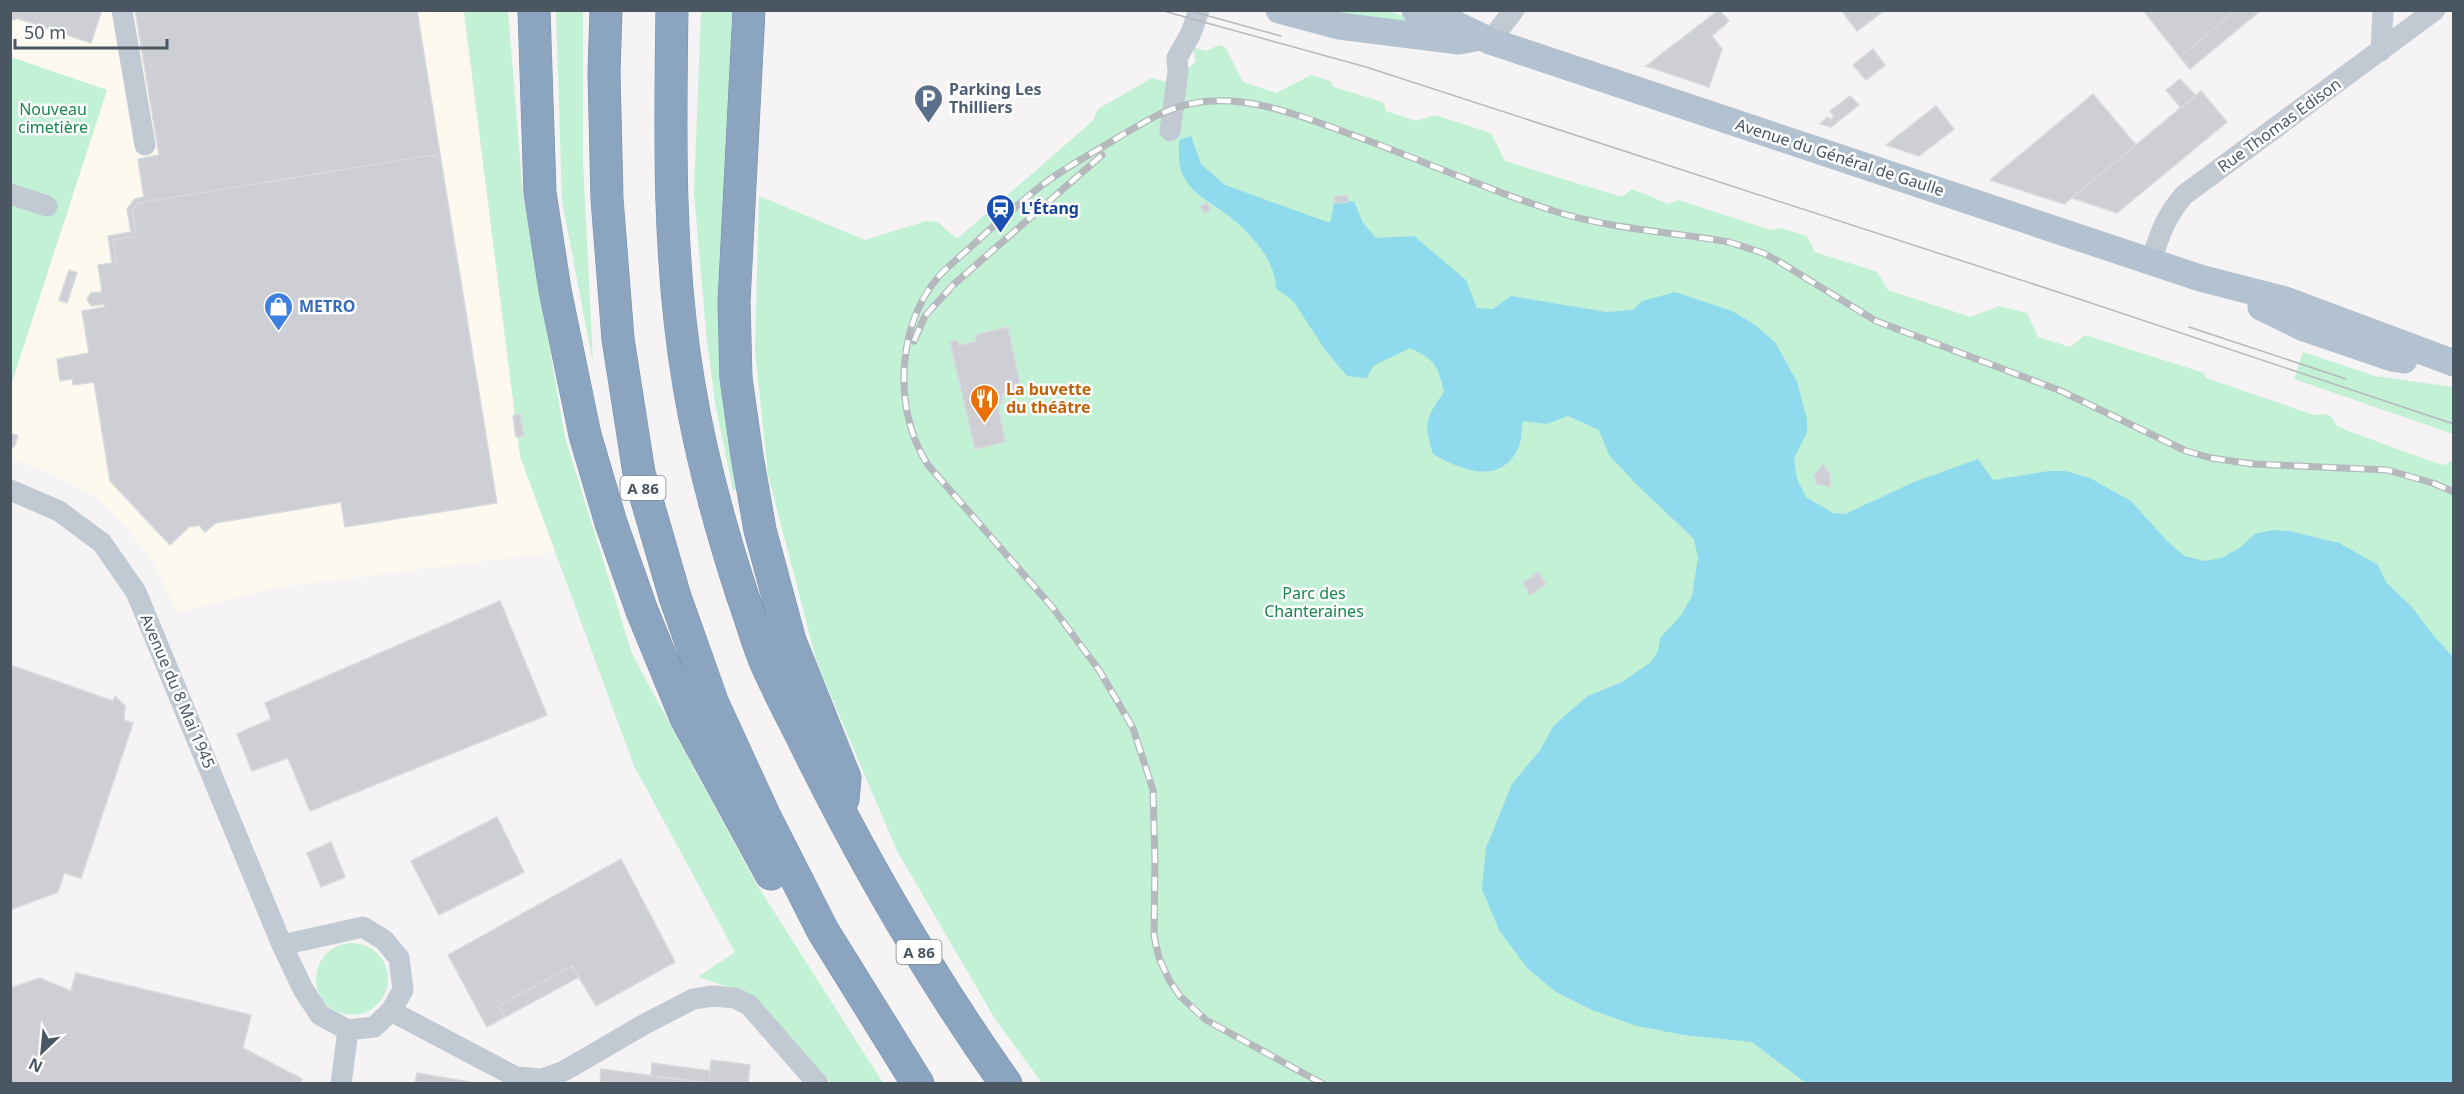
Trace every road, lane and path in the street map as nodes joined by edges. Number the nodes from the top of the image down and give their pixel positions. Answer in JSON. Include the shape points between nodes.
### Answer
{"nodes":[{"id":1,"x":122,"y":10,"type":"edge"},
{"id":2,"x":534,"y":10,"type":"edge"},
{"id":3,"x":606,"y":10,"type":"edge"},
{"id":4,"x":672,"y":10,"type":"edge"},
{"id":5,"x":749,"y":10,"type":"edge"},
{"id":6,"x":1199,"y":10,"type":"edge"},
{"id":7,"x":1279,"y":10,"type":"edge"},
{"id":8,"x":1415,"y":10,"type":"edge"},
{"id":9,"x":1514,"y":10,"type":"edge"},
{"id":10,"x":2383,"y":10,"type":"edge"},
{"id":11,"x":2435,"y":10,"type":"edge"},
{"id":12,"x":1485,"y":39,"type":"junction"},
{"id":13,"x":2381,"y":51,"type":"junction"},
{"id":14,"x":1170,"y":131,"type":"dead end"},
{"id":15,"x":145,"y":145,"type":"dead end"},
{"id":16,"x":10,"y":194,"type":"edge"},
{"id":17,"x":47,"y":206,"type":"dead end"},
{"id":18,"x":2151,"y":261,"type":"junction"},
{"id":19,"x":2454,"y":364,"type":"edge"},
{"id":20,"x":10,"y":490,"type":"edge"},
{"id":21,"x":841,"y":815,"type":"junction"},
{"id":22,"x":823,"y":931,"type":"junction"},
{"id":23,"x":282,"y":945,"type":"junction"},
{"id":24,"x":391,"y":1011,"type":"junction"},
{"id":25,"x":348,"y":1030,"type":"junction"},
{"id":26,"x":341,"y":1083,"type":"edge"},
{"id":27,"x":818,"y":1083,"type":"edge"},
{"id":28,"x":918,"y":1083,"type":"edge"},
{"id":29,"x":1006,"y":1083,"type":"edge"}],
"edges":[{"from":1,"to":15,"type":"street"},
{"from":2,"to":22,"type":"highway","via":[[540,193],[585,435],[611,523],[686,718],[789,906]]},
{"from":3,"to":22,"type":"highway","number":"A 86","via":[[609,222],[618,339],[639,473],[675,597],[713,704]]},
{"from":4,"to":21,"type":"highway","number":"A 86","via":[[670,147],[674,243],[687,372],[703,459],[723,538],[765,662]]},
{"from":5,"to":21,"type":"highway","via":[[734,302],[736,378],[760,530],[790,641],[845,778]]},
{"from":6,"to":14,"type":"street","via":[[1177,58]]},
{"from":7,"to":12,"type":"main road","name":"Avenue du Général de Gaulle","via":[[1339,26],[1459,41]]},
{"from":8,"to":12,"type":"main road","name":"Avenue du Général de Gaulle"},
{"from":9,"to":12,"type":"street"},
{"from":10,"to":13,"type":"street"},
{"from":11,"to":13,"type":"street","name":"Rue Thomas Edison"},
{"from":12,"to":18,"type":"main road","name":"Avenue du Général de Gaulle"},
{"from":13,"to":18,"type":"street","name":"Rue Thomas Edison","via":[[2184,195],[2161,228]]},
{"from":16,"to":17,"type":"street"},
{"from":18,"to":19,"type":"main road","name":"Avenue du Général de Gaulle","via":[[2200,278],[2304,328],[2392,358]]},
{"from":20,"to":23,"type":"street","name":"Avenue du 8 Mai 1945","via":[[59,510],[102,543],[136,592]]},
{"from":21,"to":29,"type":"highway","number":"A 86","via":[[920,953]]},
{"from":22,"to":28,"type":"highway","number":"A 86"},
{"from":23,"to":24,"type":"street","via":[[363,927],[384,940],[399,958],[403,990]]},
{"from":23,"to":25,"type":"street","name":"Avenue du 8 Mai 1945","via":[[320,1015]]},
{"from":24,"to":25,"type":"street","via":[[374,1027]]},
{"from":24,"to":27,"type":"street","via":[[516,1077],[542,1079],[564,1071],[693,999],[735,998],[749,1005]]},
{"from":25,"to":26,"type":"street"}]}
